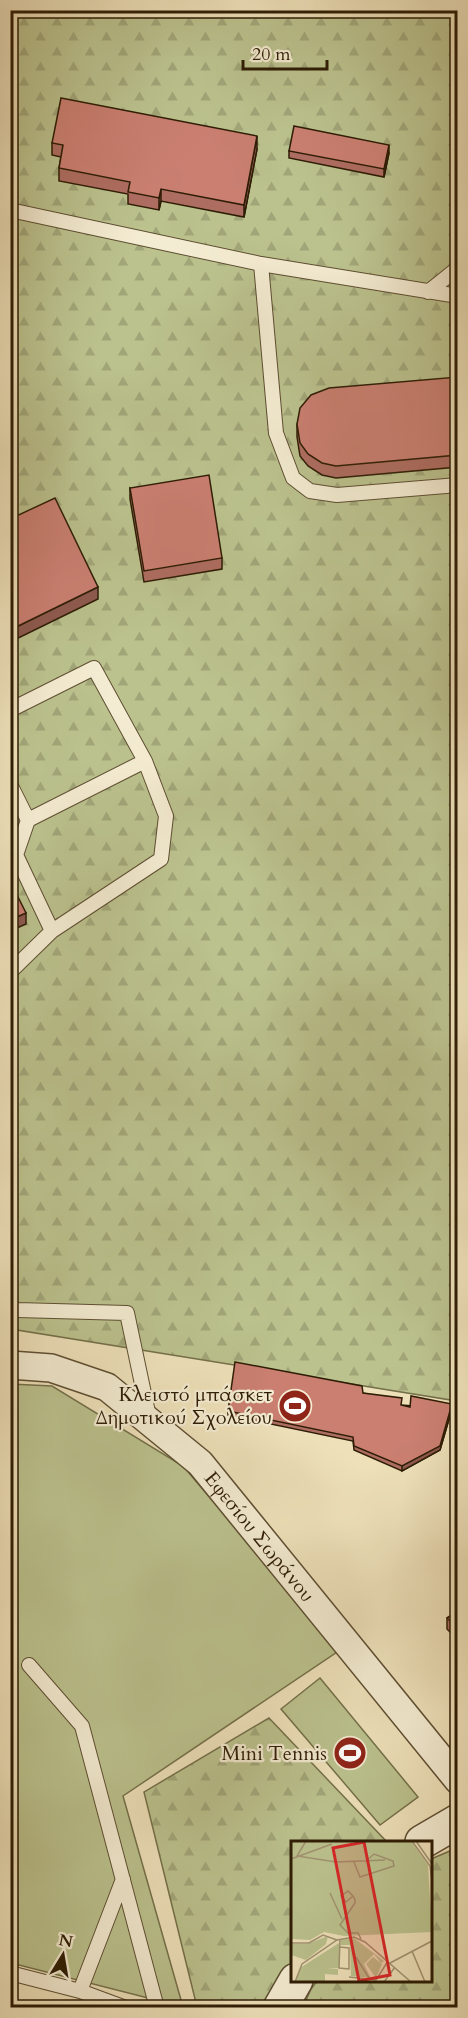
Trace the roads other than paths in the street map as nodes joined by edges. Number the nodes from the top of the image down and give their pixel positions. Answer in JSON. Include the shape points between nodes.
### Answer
{"nodes":[{"id":1,"x":10,"y":210,"type":"edge"},
{"id":2,"x":261,"y":264,"type":"junction"},
{"id":3,"x":458,"y":268,"type":"edge"},
{"id":4,"x":428,"y":292,"type":"junction"},
{"id":5,"x":458,"y":296,"type":"edge"},
{"id":6,"x":458,"y":485,"type":"edge"},
{"id":7,"x":10,"y":710,"type":"edge"},
{"id":8,"x":145,"y":761,"type":"junction"},
{"id":9,"x":10,"y":784,"type":"edge"},
{"id":10,"x":28,"y":820,"type":"junction"},
{"id":11,"x":52,"y":931,"type":"junction"},
{"id":12,"x":10,"y":972,"type":"edge"},
{"id":13,"x":10,"y":1306,"type":"edge"},
{"id":14,"x":10,"y":1365,"type":"edge"},
{"id":15,"x":150,"y":1422,"type":"junction"},
{"id":16,"x":29,"y":1665,"type":"dead end"},
{"id":17,"x":458,"y":1780,"type":"edge"},
{"id":18,"x":458,"y":1821,"type":"edge"},
{"id":19,"x":425,"y":1841,"type":"edge"},
{"id":20,"x":123,"y":1879,"type":"junction"},
{"id":21,"x":10,"y":1973,"type":"edge"},
{"id":22,"x":295,"y":1982,"type":"edge"},
{"id":23,"x":80,"y":1991,"type":"junction"},
{"id":24,"x":126,"y":2007,"type":"edge"},
{"id":25,"x":157,"y":2007,"type":"edge"},
{"id":26,"x":280,"y":2007,"type":"edge"}],
"edges":[{"from":1,"to":2,"type":"lane"},
{"from":2,"to":4,"type":"lane"},
{"from":2,"to":6,"type":"lane","via":[[276,433],[293,478],[310,491],[337,495]]},
{"from":3,"to":4,"type":"lane"},
{"from":4,"to":5,"type":"lane"},
{"from":7,"to":8,"type":"lane","via":[[94,668]]},
{"from":8,"to":10,"type":"lane"},
{"from":8,"to":11,"type":"lane","via":[[166,816],[161,859]]},
{"from":9,"to":10,"type":"lane"},
{"from":10,"to":11,"type":"lane","via":[[16,855]]},
{"from":11,"to":12,"type":"lane"},
{"from":13,"to":15,"type":"lane","via":[[17,1310],[127,1313]]},
{"from":14,"to":15,"type":"street","name":"Εφεσίου Σωράνου","via":[[51,1368],[107,1388]]},
{"from":15,"to":17,"type":"street","name":"Εφεσίου Σωράνου","via":[[200,1463]]},
{"from":16,"to":20,"type":"lane","via":[[82,1726]]},
{"from":18,"to":19,"type":"street"},
{"from":20,"to":23,"type":"lane"},
{"from":20,"to":25,"type":"lane"},
{"from":21,"to":23,"type":"lane"},
{"from":22,"to":26,"type":"street"},
{"from":23,"to":24,"type":"lane"}]}
